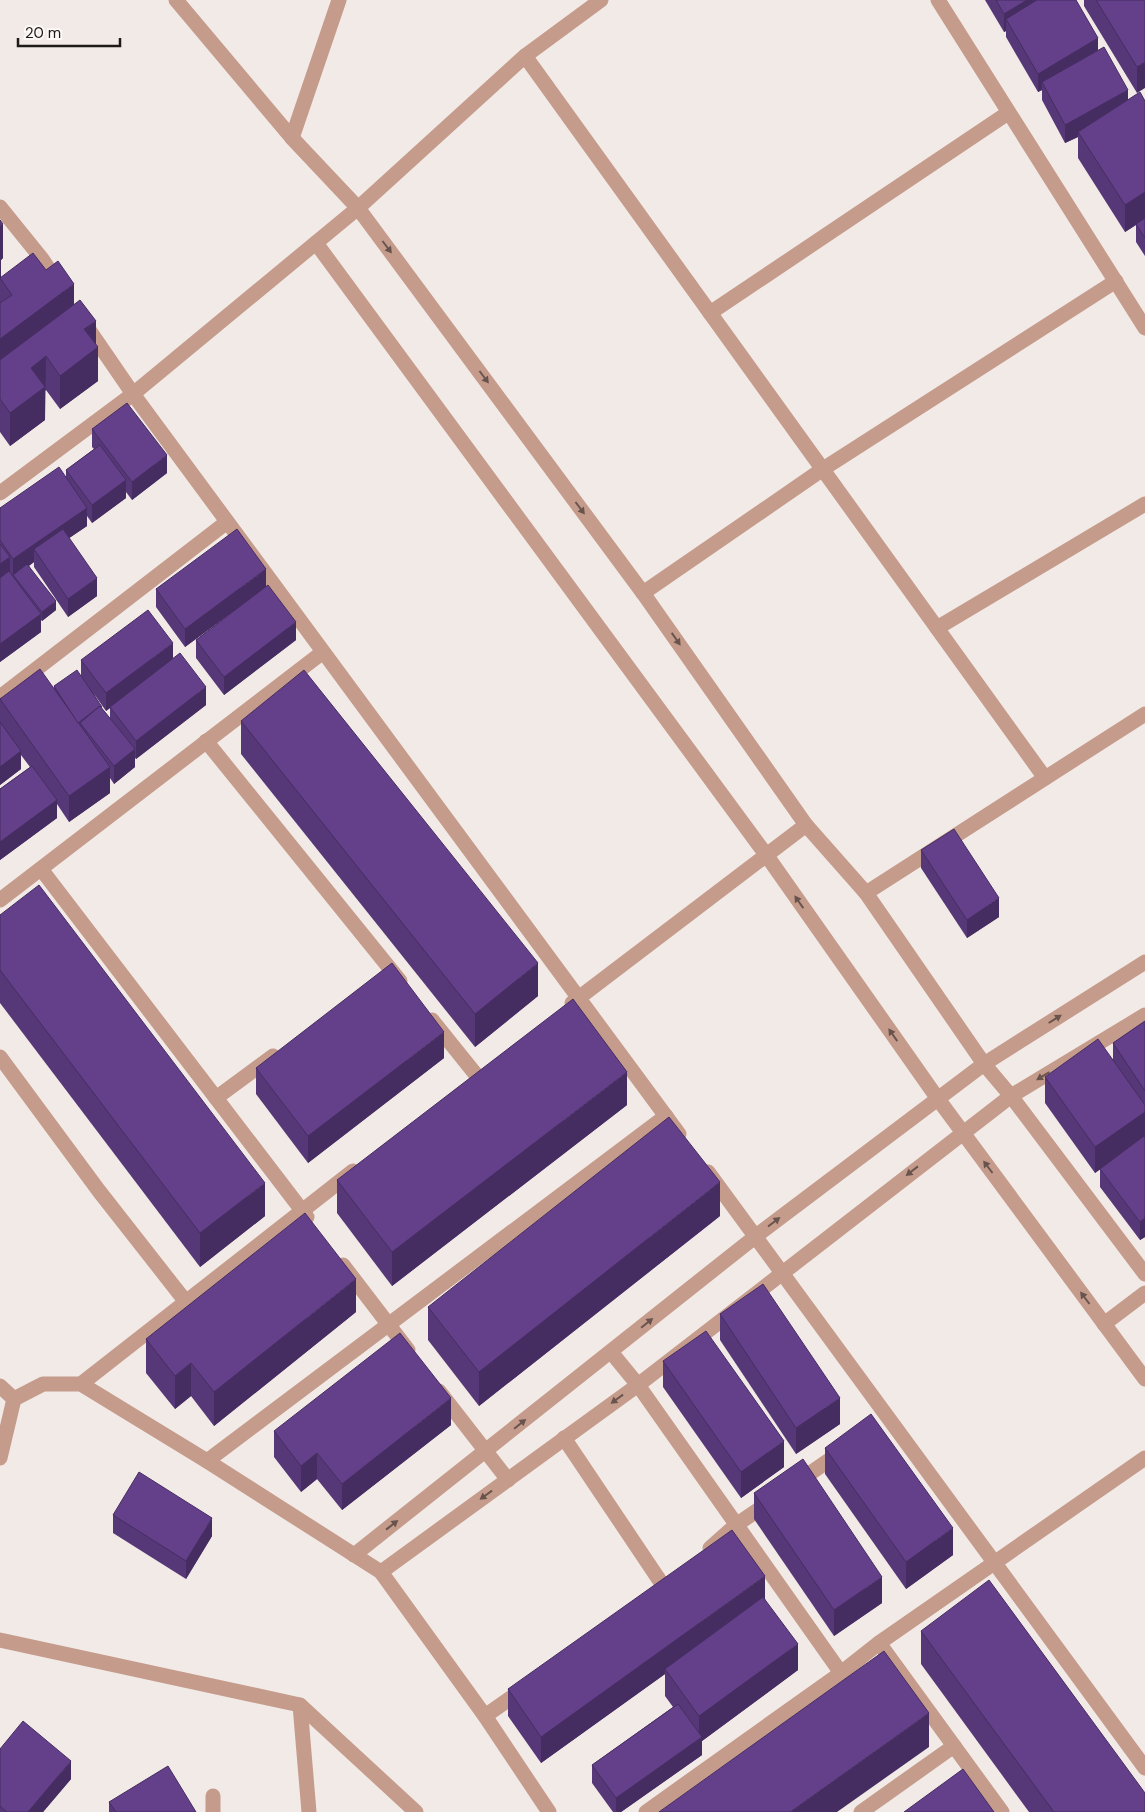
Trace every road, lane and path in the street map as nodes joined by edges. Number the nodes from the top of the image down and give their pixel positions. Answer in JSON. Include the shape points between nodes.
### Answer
{"nodes":[{"id":1,"x":176,"y":0,"type":"edge"},
{"id":2,"x":339,"y":0,"type":"edge"},
{"id":3,"x":601,"y":0,"type":"edge"},
{"id":4,"x":938,"y":0,"type":"edge"},
{"id":5,"x":525,"y":56,"type":"junction"},
{"id":6,"x":1008,"y":113,"type":"junction"},
{"id":7,"x":292,"y":138,"type":"junction"},
{"id":8,"x":0,"y":207,"type":"edge"},
{"id":9,"x":358,"y":208,"type":"junction"},
{"id":10,"x":316,"y":242,"type":"junction"},
{"id":11,"x":42,"y":259,"type":"junction"},
{"id":12,"x":28,"y":270,"type":"edge"},
{"id":13,"x":1116,"y":281,"type":"junction"},
{"id":14,"x":68,"y":299,"type":"edge"},
{"id":15,"x":710,"y":313,"type":"junction"},
{"id":16,"x":79,"y":315,"type":"edge"},
{"id":17,"x":1145,"y":328,"type":"edge"},
{"id":18,"x":132,"y":394,"type":"junction"},
{"id":19,"x":823,"y":469,"type":"junction"},
{"id":20,"x":0,"y":493,"type":"edge"},
{"id":21,"x":1145,"y":504,"type":"edge"},
{"id":22,"x":227,"y":522,"type":"junction"},
{"id":23,"x":643,"y":592,"type":"junction"},
{"id":24,"x":937,"y":628,"type":"junction"},
{"id":25,"x":323,"y":652,"type":"junction"},
{"id":26,"x":0,"y":697,"type":"edge"},
{"id":27,"x":1145,"y":714,"type":"edge"},
{"id":28,"x":206,"y":741,"type":"junction"},
{"id":29,"x":1045,"y":778,"type":"junction"},
{"id":30,"x":806,"y":825,"type":"junction"},
{"id":31,"x":767,"y":856,"type":"junction"},
{"id":32,"x":41,"y":868,"type":"junction"},
{"id":33,"x":866,"y":893,"type":"junction"},
{"id":34,"x":0,"y":900,"type":"edge"},
{"id":35,"x":1145,"y":962,"type":"edge"},
{"id":36,"x":391,"y":969,"type":"junction"},
{"id":37,"x":375,"y":981,"type":"edge"},
{"id":38,"x":410,"y":992,"type":"edge"},
{"id":39,"x":578,"y":997,"type":"junction"},
{"id":40,"x":422,"y":1007,"type":"edge"},
{"id":41,"x":563,"y":1009,"type":"edge"},
{"id":42,"x":1145,"y":1014,"type":"edge"},
{"id":43,"x":288,"y":1046,"type":"edge"},
{"id":44,"x":0,"y":1057,"type":"edge"},
{"id":45,"x":984,"y":1064,"type":"junction"},
{"id":46,"x":462,"y":1087,"type":"edge"},
{"id":47,"x":1011,"y":1096,"type":"junction"},
{"id":48,"x":216,"y":1098,"type":"junction"},
{"id":49,"x":938,"y":1099,"type":"junction"},
{"id":50,"x":666,"y":1116,"type":"junction"},
{"id":51,"x":962,"y":1133,"type":"junction"},
{"id":52,"x":688,"y":1146,"type":"edge"},
{"id":53,"x":699,"y":1161,"type":"edge"},
{"id":54,"x":363,"y":1164,"type":"edge"},
{"id":55,"x":302,"y":1211,"type":"junction"},
{"id":56,"x":313,"y":1226,"type":"edge"},
{"id":57,"x":756,"y":1236,"type":"junction"},
{"id":58,"x":336,"y":1256,"type":"edge"},
{"id":59,"x":782,"y":1272,"type":"junction"},
{"id":60,"x":1145,"y":1274,"type":"edge"},
{"id":61,"x":1145,"y":1293,"type":"edge"},
{"id":62,"x":186,"y":1302,"type":"junction"},
{"id":63,"x":1104,"y":1324,"type":"junction"},
{"id":64,"x":389,"y":1325,"type":"junction"},
{"id":65,"x":611,"y":1352,"type":"junction"},
{"id":66,"x":419,"y":1364,"type":"edge"},
{"id":67,"x":1145,"y":1379,"type":"edge"},
{"id":68,"x":431,"y":1380,"type":"edge"},
{"id":69,"x":81,"y":1384,"type":"junction"},
{"id":70,"x":638,"y":1385,"type":"junction"},
{"id":71,"x":0,"y":1386,"type":"edge"},
{"id":72,"x":14,"y":1399,"type":"junction"},
{"id":73,"x":889,"y":1418,"type":"junction"},
{"id":74,"x":873,"y":1429,"type":"edge"},
{"id":75,"x":564,"y":1438,"type":"junction"},
{"id":76,"x":849,"y":1446,"type":"edge"},
{"id":77,"x":486,"y":1452,"type":"junction"},
{"id":78,"x":0,"y":1458,"type":"edge"},
{"id":79,"x":1145,"y":1458,"type":"edge"},
{"id":80,"x":207,"y":1461,"type":"junction"},
{"id":81,"x":508,"y":1480,"type":"junction"},
{"id":82,"x":736,"y":1525,"type":"junction"},
{"id":83,"x":354,"y":1555,"type":"junction"},
{"id":84,"x":700,"y":1556,"type":"edge"},
{"id":85,"x":996,"y":1562,"type":"junction"},
{"id":86,"x":381,"y":1572,"type":"junction"},
{"id":87,"x":679,"y":1575,"type":"edge"},
{"id":88,"x":664,"y":1588,"type":"junction"},
{"id":89,"x":649,"y":1599,"type":"edge"},
{"id":90,"x":0,"y":1640,"type":"edge"},
{"id":91,"x":879,"y":1643,"type":"junction"},
{"id":92,"x":841,"y":1673,"type":"junction"},
{"id":93,"x":540,"y":1677,"type":"edge"},
{"id":94,"x":300,"y":1705,"type":"junction"},
{"id":95,"x":485,"y":1716,"type":"junction"},
{"id":96,"x":954,"y":1746,"type":"junction"},
{"id":97,"x":1145,"y":1768,"type":"edge"},
{"id":98,"x":213,"y":1796,"type":"dead end"},
{"id":99,"x":213,"y":1812,"type":"edge"},
{"id":100,"x":308,"y":1812,"type":"edge"},
{"id":101,"x":416,"y":1812,"type":"edge"},
{"id":102,"x":549,"y":1812,"type":"edge"},
{"id":103,"x":646,"y":1812,"type":"edge"},
{"id":104,"x":861,"y":1812,"type":"edge"},
{"id":105,"x":1002,"y":1812,"type":"edge"}],
"edges":[{"from":1,"to":7,"type":"street"},
{"from":2,"to":7,"type":"street"},
{"from":3,"to":5,"type":"street"},
{"from":4,"to":6,"type":"street"},
{"from":5,"to":9,"type":"street"},
{"from":5,"to":15,"type":"street"},
{"from":6,"to":13,"type":"street"},
{"from":6,"to":15,"type":"street"},
{"from":7,"to":9,"type":"street"},
{"from":8,"to":11,"type":"street"},
{"from":9,"to":10,"type":"street"},
{"from":9,"to":23,"type":"street","one_way":true},
{"from":10,"to":18,"type":"street"},
{"from":10,"to":31,"type":"street"},
{"from":11,"to":12,"type":"street"},
{"from":11,"to":14,"type":"street"},
{"from":13,"to":17,"type":"street"},
{"from":13,"to":19,"type":"street"},
{"from":15,"to":19,"type":"street"},
{"from":16,"to":18,"type":"street"},
{"from":18,"to":20,"type":"street"},
{"from":18,"to":22,"type":"street"},
{"from":19,"to":23,"type":"street"},
{"from":19,"to":24,"type":"street"},
{"from":21,"to":24,"type":"street"},
{"from":22,"to":25,"type":"street"},
{"from":22,"to":26,"type":"street"},
{"from":23,"to":30,"type":"street","one_way":true},
{"from":24,"to":29,"type":"street"},
{"from":25,"to":28,"type":"street"},
{"from":25,"to":39,"type":"street"},
{"from":27,"to":29,"type":"street"},
{"from":28,"to":32,"type":"street"},
{"from":28,"to":36,"type":"street"},
{"from":29,"to":33,"type":"street"},
{"from":30,"to":31,"type":"street"},
{"from":30,"to":33,"type":"street"},
{"from":31,"to":39,"type":"street"},
{"from":49,"to":31,"type":"street","one_way":true},
{"from":32,"to":34,"type":"street"},
{"from":32,"to":48,"type":"street"},
{"from":33,"to":45,"type":"street"},
{"from":45,"to":35,"type":"street","one_way":true},
{"from":36,"to":37,"type":"street"},
{"from":36,"to":38,"type":"street"},
{"from":39,"to":41,"type":"street"},
{"from":39,"to":50,"type":"street"},
{"from":40,"to":46,"type":"street","via":[[481,1073]]},
{"from":42,"to":47,"type":"street","one_way":true},
{"from":43,"to":48,"type":"street"},
{"from":44,"to":62,"type":"street"},
{"from":45,"to":47,"type":"street"},
{"from":45,"to":49,"type":"street"},
{"from":47,"to":51,"type":"street"},
{"from":47,"to":60,"type":"street"},
{"from":48,"to":55,"type":"street"},
{"from":49,"to":51,"type":"street"},
{"from":57,"to":49,"type":"street","one_way":true},
{"from":50,"to":52,"type":"street"},
{"from":50,"to":64,"type":"street"},
{"from":51,"to":59,"type":"street","one_way":true},
{"from":63,"to":51,"type":"street","one_way":true},
{"from":53,"to":57,"type":"street"},
{"from":54,"to":55,"type":"street"},
{"from":55,"to":56,"type":"street"},
{"from":55,"to":62,"type":"street"},
{"from":57,"to":59,"type":"street"},
{"from":65,"to":57,"type":"street","one_way":true},
{"from":58,"to":64,"type":"street"},
{"from":59,"to":70,"type":"street"},
{"from":59,"to":73,"type":"street"},
{"from":61,"to":63,"type":"street"},
{"from":62,"to":69,"type":"street"},
{"from":63,"to":67,"type":"street"},
{"from":64,"to":66,"type":"street"},
{"from":64,"to":80,"type":"street"},
{"from":65,"to":70,"type":"street"},
{"from":77,"to":65,"type":"street","one_way":true},
{"from":68,"to":77,"type":"street"},
{"from":69,"to":72,"type":"street","via":[[43,1384]]},
{"from":69,"to":80,"type":"street"},
{"from":70,"to":75,"type":"street","one_way":true},
{"from":70,"to":82,"type":"street"},
{"from":71,"to":72,"type":"street"},
{"from":72,"to":78,"type":"street"},
{"from":73,"to":74,"type":"street"},
{"from":73,"to":85,"type":"street"},
{"from":75,"to":81,"type":"street"},
{"from":75,"to":88,"type":"street"},
{"from":76,"to":82,"type":"street"},
{"from":77,"to":81,"type":"street"},
{"from":83,"to":77,"type":"street","one_way":true},
{"from":79,"to":85,"type":"street"},
{"from":80,"to":83,"type":"street"},
{"from":81,"to":86,"type":"street","one_way":true},
{"from":82,"to":84,"type":"street"},
{"from":82,"to":92,"type":"street"},
{"from":83,"to":86,"type":"street"},
{"from":85,"to":91,"type":"street"},
{"from":85,"to":97,"type":"street"},
{"from":86,"to":95,"type":"street"},
{"from":87,"to":88,"type":"street"},
{"from":88,"to":89,"type":"street"},
{"from":90,"to":94,"type":"street"},
{"from":91,"to":92,"type":"street"},
{"from":91,"to":96,"type":"street"},
{"from":92,"to":103,"type":"street"},
{"from":93,"to":95,"type":"street"},
{"from":94,"to":100,"type":"street"},
{"from":94,"to":101,"type":"street"},
{"from":95,"to":102,"type":"street"},
{"from":96,"to":104,"type":"street"},
{"from":96,"to":105,"type":"street"},
{"from":98,"to":99,"type":"street"}]}
